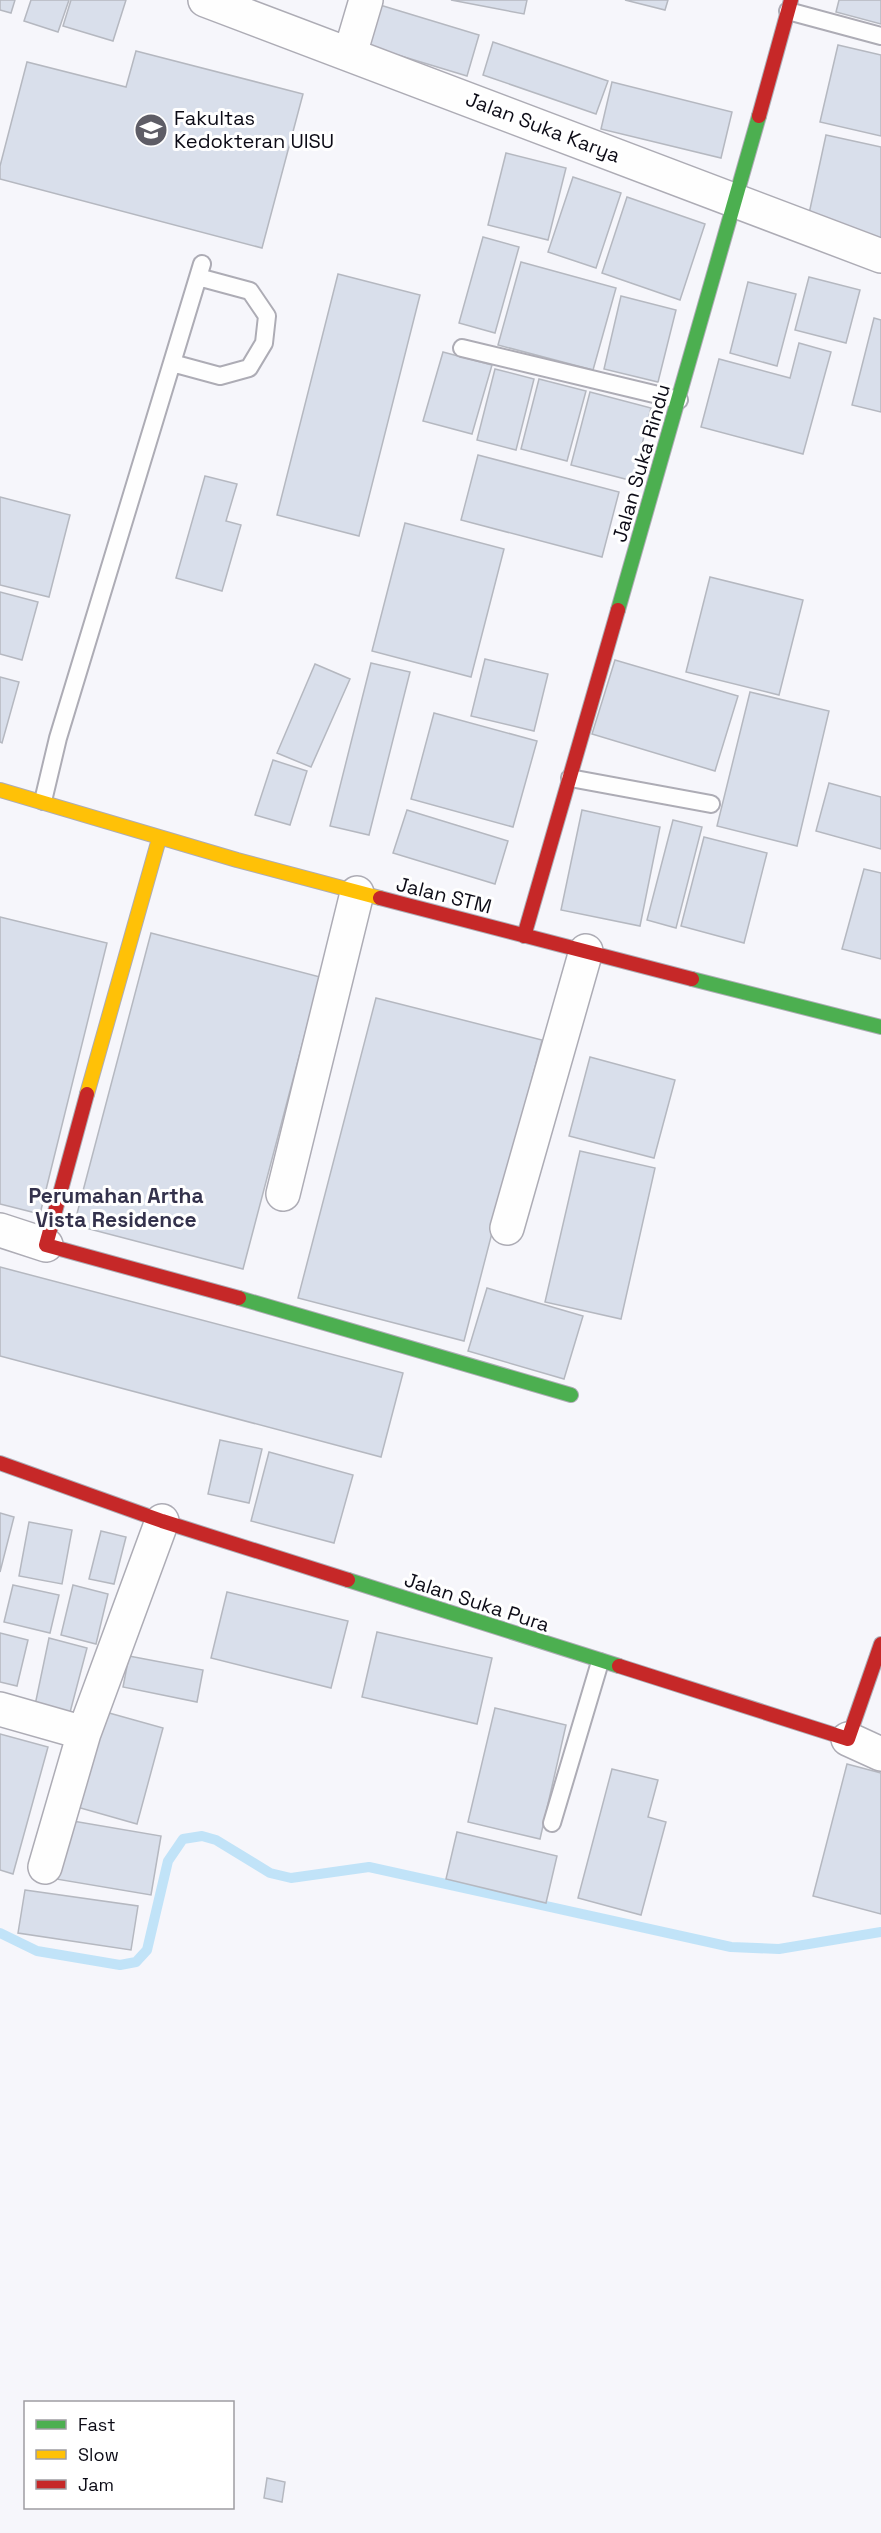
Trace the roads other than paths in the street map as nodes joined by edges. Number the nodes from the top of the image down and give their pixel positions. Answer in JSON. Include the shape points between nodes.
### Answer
{"nodes":[{"id":1,"x":205,"y":0,"type":"edge"},
{"id":2,"x":366,"y":0,"type":"edge"},
{"id":3,"x":790,"y":5,"type":"edge"},
{"id":4,"x":881,"y":36,"type":"edge"},
{"id":5,"x":350,"y":54,"type":"junction"},
{"id":6,"x":736,"y":200,"type":"junction"},
{"id":7,"x":881,"y":256,"type":"edge"},
{"id":8,"x":462,"y":348,"type":"dead end"},
{"id":9,"x":172,"y":363,"type":"junction"},
{"id":10,"x":679,"y":400,"type":"junction"},
{"id":11,"x":570,"y":778,"type":"junction"},
{"id":12,"x":0,"y":790,"type":"edge"},
{"id":13,"x":43,"y":801,"type":"junction"},
{"id":14,"x":711,"y":804,"type":"dead end"},
{"id":15,"x":159,"y":839,"type":"junction"},
{"id":16,"x":357,"y":893,"type":"junction"},
{"id":17,"x":524,"y":936,"type":"junction"},
{"id":18,"x":586,"y":951,"type":"junction"},
{"id":19,"x":881,"y":1027,"type":"edge"},
{"id":20,"x":283,"y":1194,"type":"dead end"},
{"id":21,"x":507,"y":1228,"type":"dead end"},
{"id":22,"x":0,"y":1230,"type":"edge"},
{"id":23,"x":46,"y":1245,"type":"junction"},
{"id":24,"x":571,"y":1395,"type":"dead end"},
{"id":25,"x":0,"y":1463,"type":"edge"},
{"id":26,"x":162,"y":1521,"type":"junction"},
{"id":27,"x":881,"y":1644,"type":"edge"},
{"id":28,"x":600,"y":1662,"type":"junction"},
{"id":29,"x":0,"y":1709,"type":"edge"},
{"id":30,"x":84,"y":1733,"type":"junction"},
{"id":31,"x":848,"y":1739,"type":"junction"},
{"id":32,"x":881,"y":1754,"type":"edge"},
{"id":33,"x":552,"y":1823,"type":"dead end"},
{"id":34,"x":45,"y":1867,"type":"dead end"}],
"edges":[{"from":1,"to":5,"type":"street","name":"Jalan Suka Karya"},
{"from":2,"to":5,"type":"street"},
{"from":3,"to":4,"type":"lane"},
{"from":3,"to":6,"type":"street","name":"Jalan Suka Rindu"},
{"from":5,"to":6,"type":"street","name":"Jalan Suka Karya"},
{"from":6,"to":7,"type":"street","name":"Jalan Suka Karya"},
{"from":6,"to":10,"type":"street","name":"Jalan Suka Rindu"},
{"from":8,"to":10,"type":"lane"},
{"from":9,"to":9,"type":"lane","via":[[200,271],[250,291],[267,316],[264,343],[249,368],[220,376]]},
{"from":9,"to":13,"type":"lane","via":[[58,738]]},
{"from":10,"to":11,"type":"street","name":"Jalan Suka Rindu"},
{"from":11,"to":14,"type":"lane"},
{"from":11,"to":17,"type":"street","name":"Jalan Suka Rindu"},
{"from":12,"to":13,"type":"street","name":"Jalan STM"},
{"from":13,"to":15,"type":"street","name":"Jalan STM"},
{"from":15,"to":16,"type":"street","name":"Jalan STM"},
{"from":15,"to":23,"type":"street"},
{"from":16,"to":17,"type":"street","name":"Jalan STM"},
{"from":16,"to":20,"type":"street"},
{"from":17,"to":18,"type":"street","name":"Jalan STM"},
{"from":18,"to":19,"type":"street","name":"Jalan STM"},
{"from":18,"to":21,"type":"street"},
{"from":22,"to":23,"type":"street"},
{"from":23,"to":24,"type":"street"},
{"from":25,"to":26,"type":"street","name":"Jalan Suka Pura"},
{"from":26,"to":28,"type":"street","name":"Jalan Suka Pura"},
{"from":26,"to":30,"type":"street"},
{"from":27,"to":31,"type":"street"},
{"from":28,"to":31,"type":"street","name":"Jalan Suka Pura"},
{"from":28,"to":33,"type":"lane"},
{"from":29,"to":30,"type":"street"},
{"from":30,"to":34,"type":"street"},
{"from":31,"to":32,"type":"street"}]}
